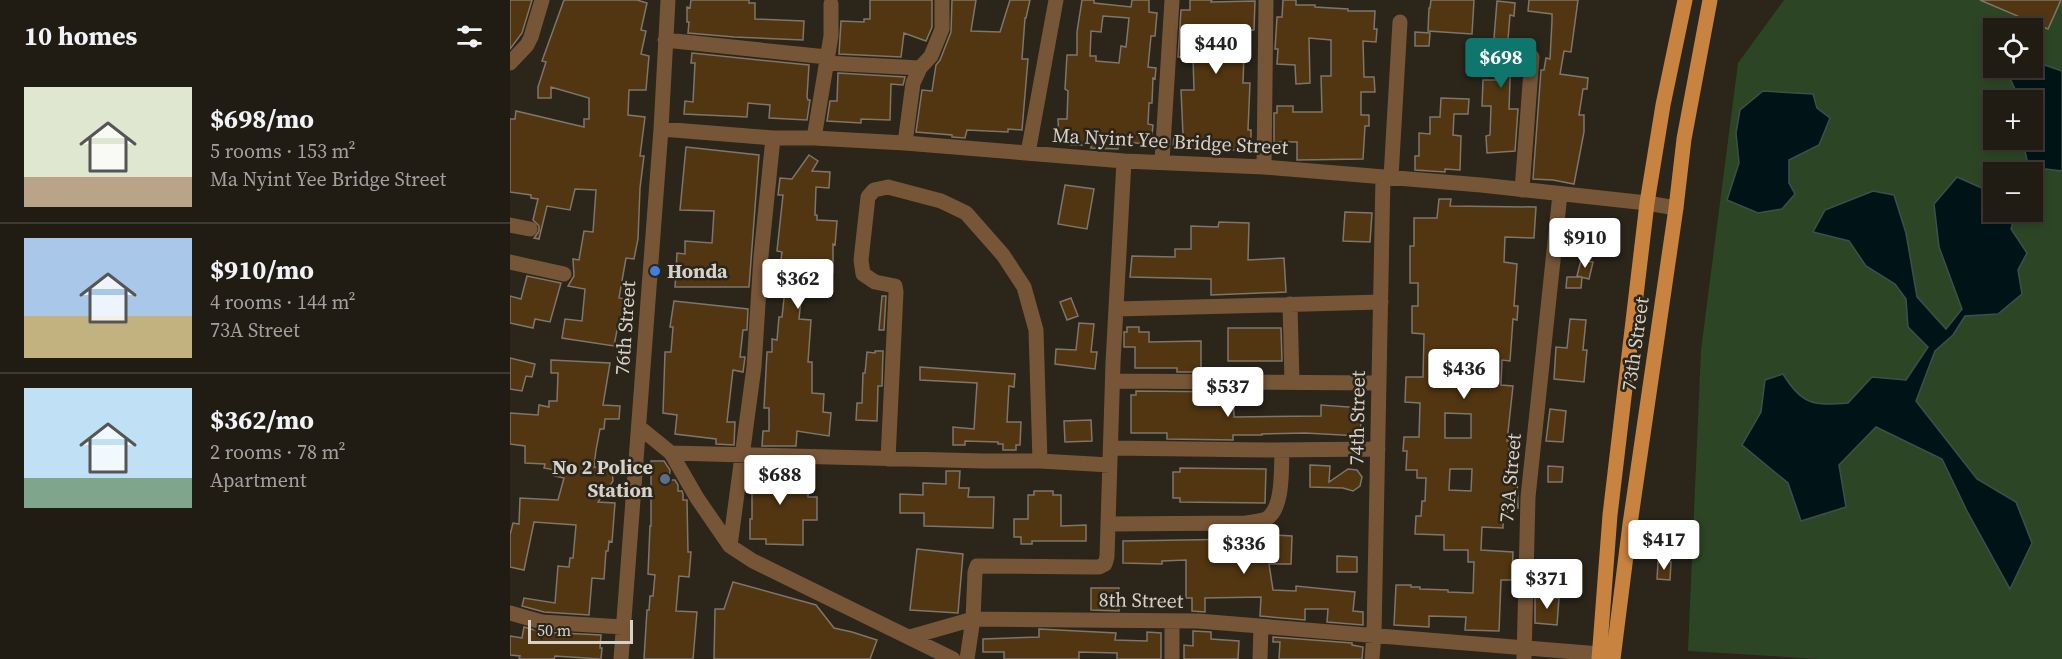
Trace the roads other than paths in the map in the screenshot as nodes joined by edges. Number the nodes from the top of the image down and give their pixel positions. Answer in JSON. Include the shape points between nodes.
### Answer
{"nodes":[{"id":1,"x":542,"y":0,"type":"edge"},
{"id":2,"x":668,"y":0,"type":"edge"},
{"id":3,"x":942,"y":0,"type":"edge"},
{"id":4,"x":1056,"y":0,"type":"edge"},
{"id":5,"x":1172,"y":0,"type":"edge"},
{"id":6,"x":1266,"y":0,"type":"edge"},
{"id":7,"x":1685,"y":0,"type":"edge"},
{"id":8,"x":1710,"y":0,"type":"edge"},
{"id":9,"x":831,"y":4,"type":"dead end"},
{"id":10,"x":1400,"y":22,"type":"dead end"},
{"id":11,"x":665,"y":40,"type":"junction"},
{"id":12,"x":1532,"y":57,"type":"dead end"},
{"id":13,"x":826,"y":60,"type":"junction"},
{"id":14,"x":510,"y":63,"type":"edge"},
{"id":15,"x":920,"y":68,"type":"junction"},
{"id":16,"x":661,"y":129,"type":"junction"},
{"id":17,"x":773,"y":138,"type":"junction"},
{"id":18,"x":814,"y":138,"type":"junction"},
{"id":19,"x":905,"y":142,"type":"junction"},
{"id":20,"x":1028,"y":153,"type":"junction"},
{"id":21,"x":1124,"y":161,"type":"junction"},
{"id":22,"x":1162,"y":161,"type":"junction"},
{"id":23,"x":1264,"y":167,"type":"junction"},
{"id":24,"x":1387,"y":177,"type":"junction"},
{"id":25,"x":1522,"y":190,"type":"junction"},
{"id":26,"x":1560,"y":194,"type":"junction"},
{"id":27,"x":1647,"y":203,"type":"junction"},
{"id":28,"x":1676,"y":208,"type":"junction"},
{"id":29,"x":510,"y":225,"type":"edge"},
{"id":30,"x":530,"y":229,"type":"dead end"},
{"id":31,"x":510,"y":262,"type":"edge"},
{"id":32,"x":564,"y":274,"type":"dead end"},
{"id":33,"x":1381,"y":302,"type":"junction"},
{"id":34,"x":1290,"y":304,"type":"junction"},
{"id":35,"x":1116,"y":309,"type":"junction"},
{"id":36,"x":1113,"y":381,"type":"junction"},
{"id":37,"x":1292,"y":382,"type":"junction"},
{"id":38,"x":1379,"y":383,"type":"junction"},
{"id":39,"x":639,"y":427,"type":"junction"},
{"id":40,"x":1111,"y":448,"type":"junction"},
{"id":41,"x":1378,"y":449,"type":"junction"},
{"id":42,"x":1282,"y":450,"type":"junction"},
{"id":43,"x":671,"y":453,"type":"junction"},
{"id":44,"x":742,"y":456,"type":"junction"},
{"id":45,"x":888,"y":459,"type":"junction"},
{"id":46,"x":1040,"y":461,"type":"junction"},
{"id":47,"x":1110,"y":465,"type":"junction"},
{"id":48,"x":1108,"y":524,"type":"junction"},
{"id":49,"x":730,"y":546,"type":"junction"},
{"id":50,"x":510,"y":613,"type":"edge"},
{"id":51,"x":973,"y":619,"type":"junction"},
{"id":52,"x":1172,"y":621,"type":"junction"},
{"id":53,"x":623,"y":627,"type":"junction"},
{"id":54,"x":1261,"y":627,"type":"junction"},
{"id":55,"x":1374,"y":634,"type":"junction"},
{"id":56,"x":910,"y":637,"type":"junction"},
{"id":57,"x":1524,"y":653,"type":"edge"},
{"id":58,"x":1604,"y":657,"type":"edge"},
{"id":59,"x":621,"y":659,"type":"edge"},
{"id":60,"x":953,"y":659,"type":"edge"},
{"id":61,"x":967,"y":659,"type":"edge"},
{"id":62,"x":1172,"y":659,"type":"edge"},
{"id":63,"x":1260,"y":659,"type":"edge"},
{"id":64,"x":1372,"y":659,"type":"edge"}],
"edges":[{"from":1,"to":14,"type":"street","via":[[527,45]]},
{"from":2,"to":11,"type":"street","name":"76th Street"},
{"from":3,"to":15,"type":"street","via":[[942,29],[932,56]]},
{"from":4,"to":20,"type":"street"},
{"from":5,"to":22,"type":"street"},
{"from":6,"to":23,"type":"street"},
{"from":7,"to":27,"type":"main road","name":"73th Street"},
{"from":8,"to":28,"type":"main road","name":"73th Street","via":[[1684,139]]},
{"from":9,"to":13,"type":"street"},
{"from":10,"to":24,"type":"street","name":"74th Street"},
{"from":11,"to":13,"type":"street"},
{"from":11,"to":16,"type":"street","name":"76th Street"},
{"from":12,"to":25,"type":"street"},
{"from":13,"to":15,"type":"street"},
{"from":13,"to":18,"type":"street"},
{"from":15,"to":19,"type":"street"},
{"from":16,"to":17,"type":"street","name":"Ma Nyint Yee Bridge Street"},
{"from":16,"to":39,"type":"street","name":"76th Street"},
{"from":17,"to":18,"type":"street","name":"Ma Nyint Yee Bridge Street"},
{"from":17,"to":44,"type":"street","via":[[754,367]]},
{"from":18,"to":19,"type":"street","name":"Ma Nyint Yee Bridge Street"},
{"from":19,"to":20,"type":"street","name":"Ma Nyint Yee Bridge Street"},
{"from":20,"to":21,"type":"street","name":"Ma Nyint Yee Bridge Street"},
{"from":21,"to":22,"type":"street","name":"Ma Nyint Yee Bridge Street"},
{"from":21,"to":35,"type":"street"},
{"from":22,"to":23,"type":"street","name":"Ma Nyint Yee Bridge Street"},
{"from":23,"to":24,"type":"street","name":"Ma Nyint Yee Bridge Street"},
{"from":24,"to":25,"type":"street","name":"Ma Nyint Yee Bridge Street"},
{"from":24,"to":33,"type":"street","name":"74th Street"},
{"from":25,"to":26,"type":"street","name":"Ma Nyint Yee Bridge Street"},
{"from":26,"to":27,"type":"street","name":"Ma Nyint Yee Bridge Street"},
{"from":26,"to":57,"type":"street","name":"73A Street","via":[[1528,497]]},
{"from":27,"to":28,"type":"street","name":"Ma Nyint Yee Bridge Street"},
{"from":27,"to":58,"type":"main road","name":"73th Street","via":[[1610,515]]},
{"from":28,"to":58,"type":"main road","name":"73th Street","via":[[1630,524]]},
{"from":29,"to":30,"type":"street"},
{"from":31,"to":32,"type":"street"},
{"from":33,"to":34,"type":"street"},
{"from":33,"to":38,"type":"street","name":"74th Street"},
{"from":34,"to":35,"type":"street"},
{"from":34,"to":37,"type":"street"},
{"from":35,"to":36,"type":"street"},
{"from":36,"to":37,"type":"street"},
{"from":36,"to":40,"type":"street"},
{"from":37,"to":38,"type":"street"},
{"from":38,"to":41,"type":"street","name":"74th Street"},
{"from":39,"to":43,"type":"street"},
{"from":39,"to":53,"type":"street","name":"76th Street"},
{"from":40,"to":42,"type":"street"},
{"from":40,"to":47,"type":"street"},
{"from":41,"to":42,"type":"street"},
{"from":41,"to":55,"type":"street","name":"74th Street"},
{"from":42,"to":48,"type":"street","via":[[1279,496],[1275,511],[1265,519],[1246,523]]},
{"from":43,"to":44,"type":"street"},
{"from":43,"to":49,"type":"street"},
{"from":44,"to":45,"type":"street"},
{"from":44,"to":49,"type":"street"},
{"from":45,"to":46,"type":"street"},
{"from":45,"to":46,"type":"street","via":[[896,292],[895,286],[875,282],[863,274],[861,260],[868,197],[874,190],[888,188],[941,201],[966,213],[1024,287],[1036,330]]},
{"from":46,"to":47,"type":"street"},
{"from":47,"to":48,"type":"street"},
{"from":48,"to":51,"type":"street","via":[[1107,557],[1099,567],[977,566]]},
{"from":49,"to":56,"type":"street"},
{"from":50,"to":53,"type":"street","via":[[542,622]]},
{"from":51,"to":52,"type":"street","name":"8th Street"},
{"from":51,"to":56,"type":"street","name":"8th Street"},
{"from":51,"to":61,"type":"street"},
{"from":52,"to":54,"type":"street","name":"8th Street"},
{"from":52,"to":62,"type":"street"},
{"from":53,"to":59,"type":"street","name":"76th Street"},
{"from":54,"to":55,"type":"street","name":"8th Street"},
{"from":54,"to":63,"type":"street"},
{"from":55,"to":57,"type":"street","name":"8th Street"},
{"from":55,"to":64,"type":"street","name":"74th Street"},
{"from":56,"to":60,"type":"street"},
{"from":57,"to":58,"type":"street","name":"8th Street"}]}
